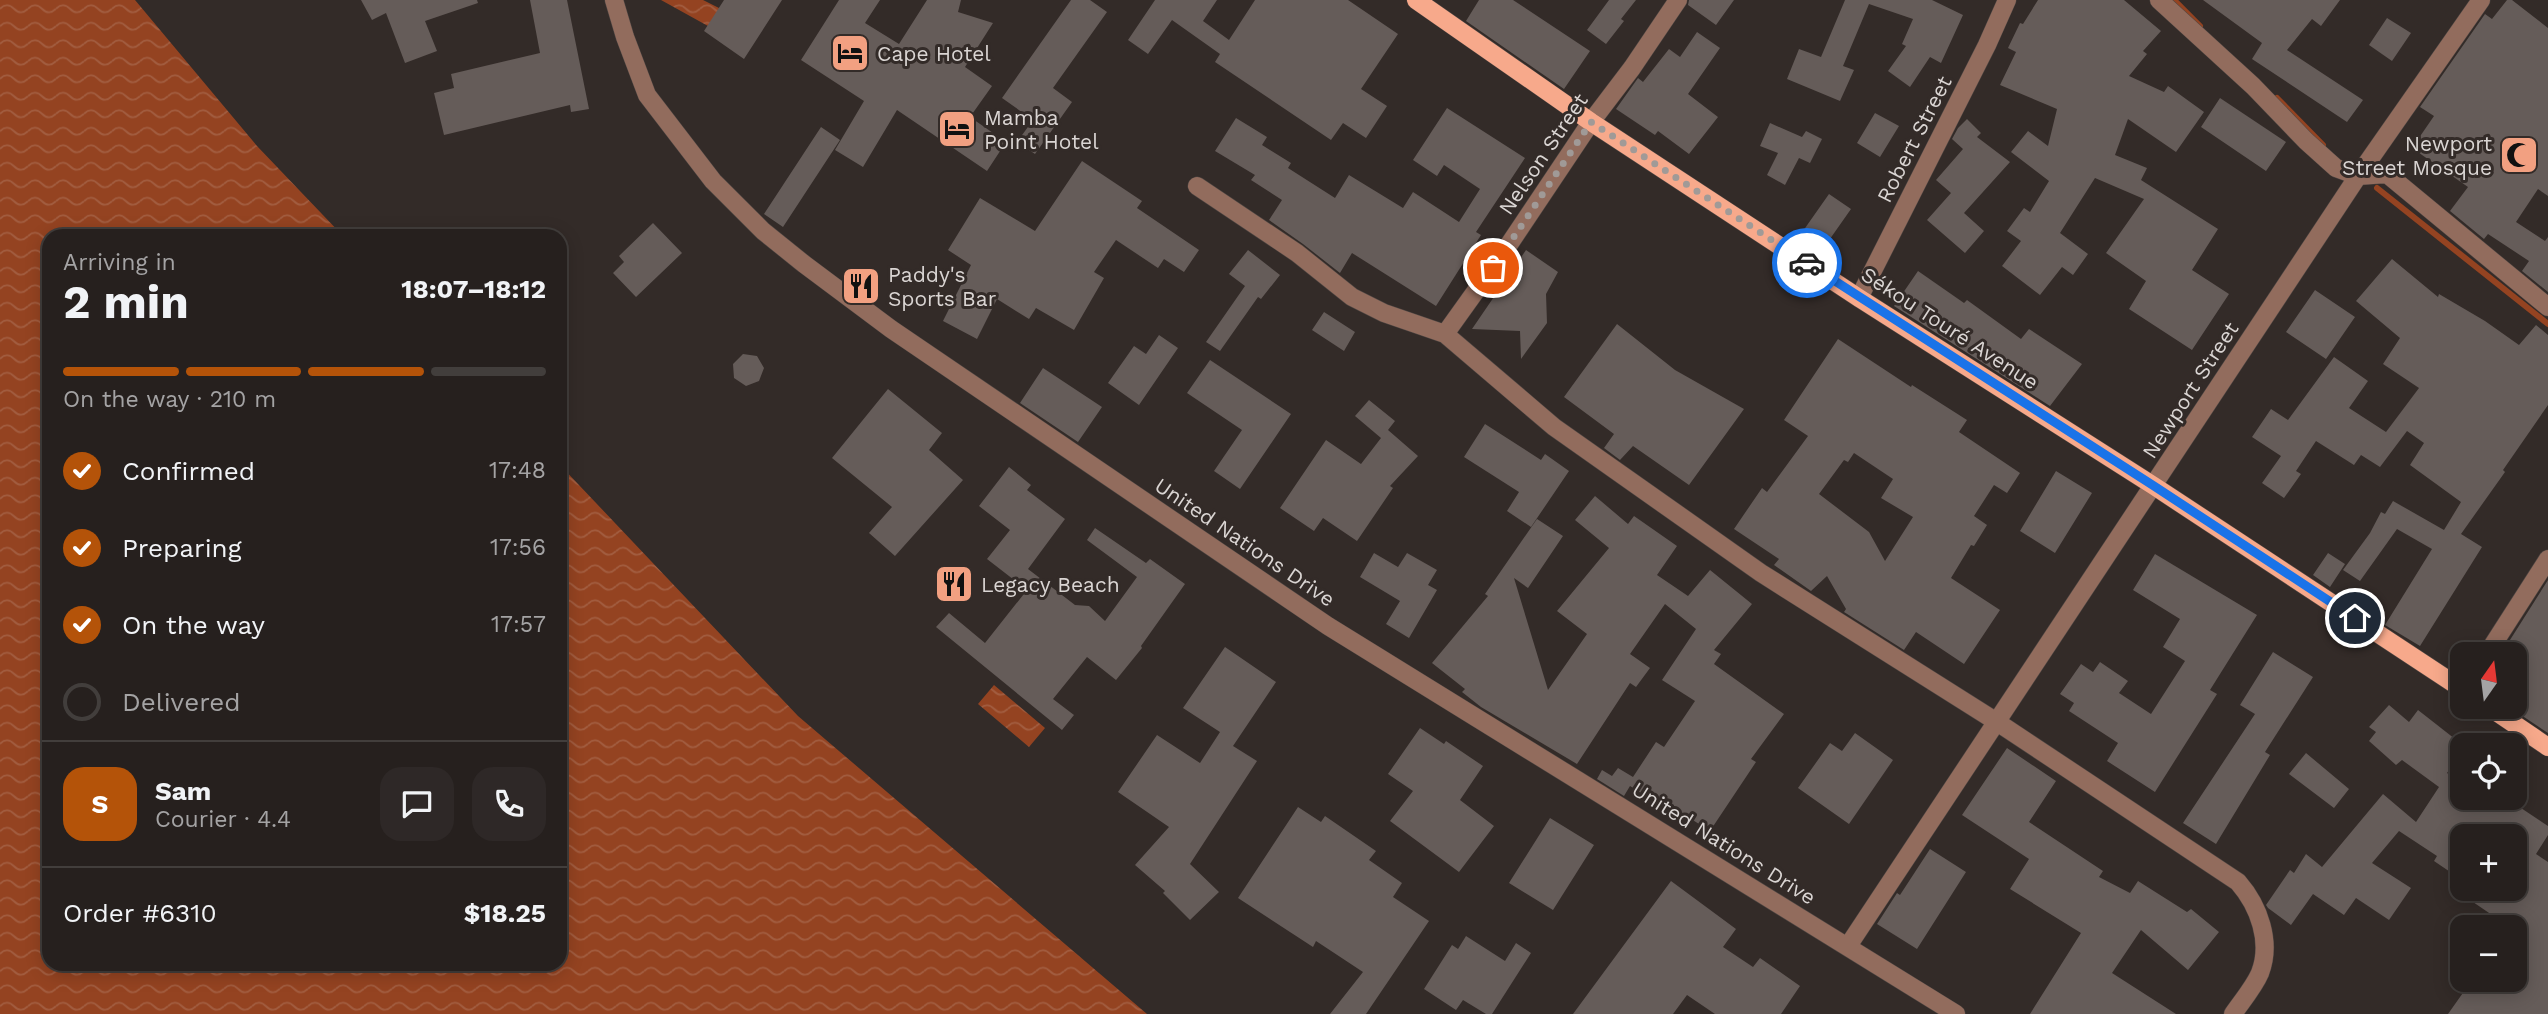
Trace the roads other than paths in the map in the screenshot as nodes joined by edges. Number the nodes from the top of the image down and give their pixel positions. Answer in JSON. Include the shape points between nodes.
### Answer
{"nodes":[{"id":1,"x":614,"y":0,"type":"edge"},
{"id":2,"x":1416,"y":0,"type":"edge"},
{"id":3,"x":1678,"y":0,"type":"edge"},
{"id":4,"x":2007,"y":0,"type":"edge"},
{"id":5,"x":2159,"y":0,"type":"edge"},
{"id":6,"x":2481,"y":0,"type":"edge"},
{"id":7,"x":1591,"y":122,"type":"junction"},
{"id":8,"x":2358,"y":176,"type":"junction"},
{"id":9,"x":1197,"y":186,"type":"dead end"},
{"id":10,"x":1859,"y":298,"type":"junction"},
{"id":11,"x":2548,"y":307,"type":"edge"},
{"id":12,"x":1446,"y":334,"type":"junction"},
{"id":13,"x":2154,"y":486,"type":"junction"},
{"id":14,"x":2548,"y":559,"type":"edge"},
{"id":15,"x":2495,"y":642,"type":"edge"},
{"id":16,"x":2450,"y":681,"type":"edge"},
{"id":17,"x":2507,"y":719,"type":"edge"},
{"id":18,"x":1997,"y":722,"type":"junction"},
{"id":19,"x":2548,"y":747,"type":"edge"},
{"id":20,"x":1848,"y":946,"type":"junction"},
{"id":21,"x":1956,"y":1014,"type":"edge"},
{"id":22,"x":2233,"y":1014,"type":"edge"}],
"edges":[{"from":1,"to":20,"type":"street","name":"United Nations Drive","via":[[647,95],[713,181],[804,264],[903,337],[1328,626]]},
{"from":2,"to":7,"type":"main road","name":"Sékou Touré Avenue"},
{"from":3,"to":7,"type":"street","name":"Nelson Street"},
{"from":4,"to":10,"type":"street","name":"Robert Street"},
{"from":5,"to":8,"type":"street","via":[[2336,168]]},
{"from":6,"to":8,"type":"street","name":"Newport Street"},
{"from":7,"to":10,"type":"main road","name":"Sékou Touré Avenue"},
{"from":7,"to":12,"type":"street","name":"Nelson Street"},
{"from":8,"to":11,"type":"street","via":[[2387,174]]},
{"from":8,"to":13,"type":"street","name":"Newport Street"},
{"from":9,"to":12,"type":"street","via":[[1297,253],[1352,297]]},
{"from":10,"to":13,"type":"main road","name":"Sékou Touré Avenue"},
{"from":12,"to":18,"type":"street","via":[[1554,427],[1630,481],[1761,573]]},
{"from":13,"to":16,"type":"main road","name":"Sékou Touré Avenue"},
{"from":13,"to":18,"type":"street","name":"Newport Street"},
{"from":14,"to":15,"type":"street"},
{"from":17,"to":19,"type":"main road"},
{"from":18,"to":20,"type":"street","name":"Newport Street"},
{"from":18,"to":22,"type":"street","via":[[2238,882],[2252,899],[2266,953],[2259,975]]},
{"from":20,"to":21,"type":"street","name":"United Nations Drive"}]}
